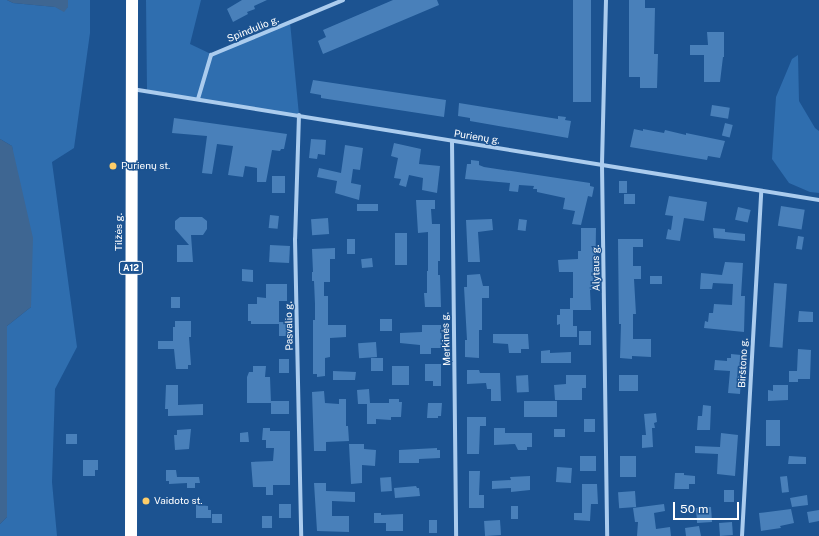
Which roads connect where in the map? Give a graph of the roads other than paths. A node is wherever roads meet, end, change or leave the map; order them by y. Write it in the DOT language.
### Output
graph roads {
  1 [pos="132,0"];
  2 [pos="343,0"];
  3 [pos="606,0"];
  4 [pos="132,89"];
  5 [pos="198,99"];
  6 [pos="299,115"];
  7 [pos="452,141"];
  8 [pos="602,166"];
  9 [pos="760,192"];
  10 [pos="819,200"];
  11 [pos="131,536"];
  12 [pos="302,536"];
  13 [pos="456,536"];
  14 [pos="607,536"];
  15 [pos="742,536"];
  1 -- 4 [label="highway, Tilžės g. / A12"];
  2 -- 5 [label="street, Spindulio g."];
  3 -- 8 [label="street, Alytaus g."];
  4 -- 5 [label="street, Purienų g."];
  4 -- 11 [label="highway, Tilžės g. / A12"];
  5 -- 6 [label="street, Purienų g."];
  6 -- 7 [label="street, Purienų g."];
  6 -- 12 [label="street, Pasvalio g."];
  7 -- 8 [label="street, Purienų g."];
  7 -- 13 [label="street, Merkinės g."];
  8 -- 9 [label="street, Purienų g."];
  8 -- 14 [label="street, Alytaus g."];
  9 -- 10 [label="street, Purienų g."];
  9 -- 15 [label="street, Birštono g."];
}
